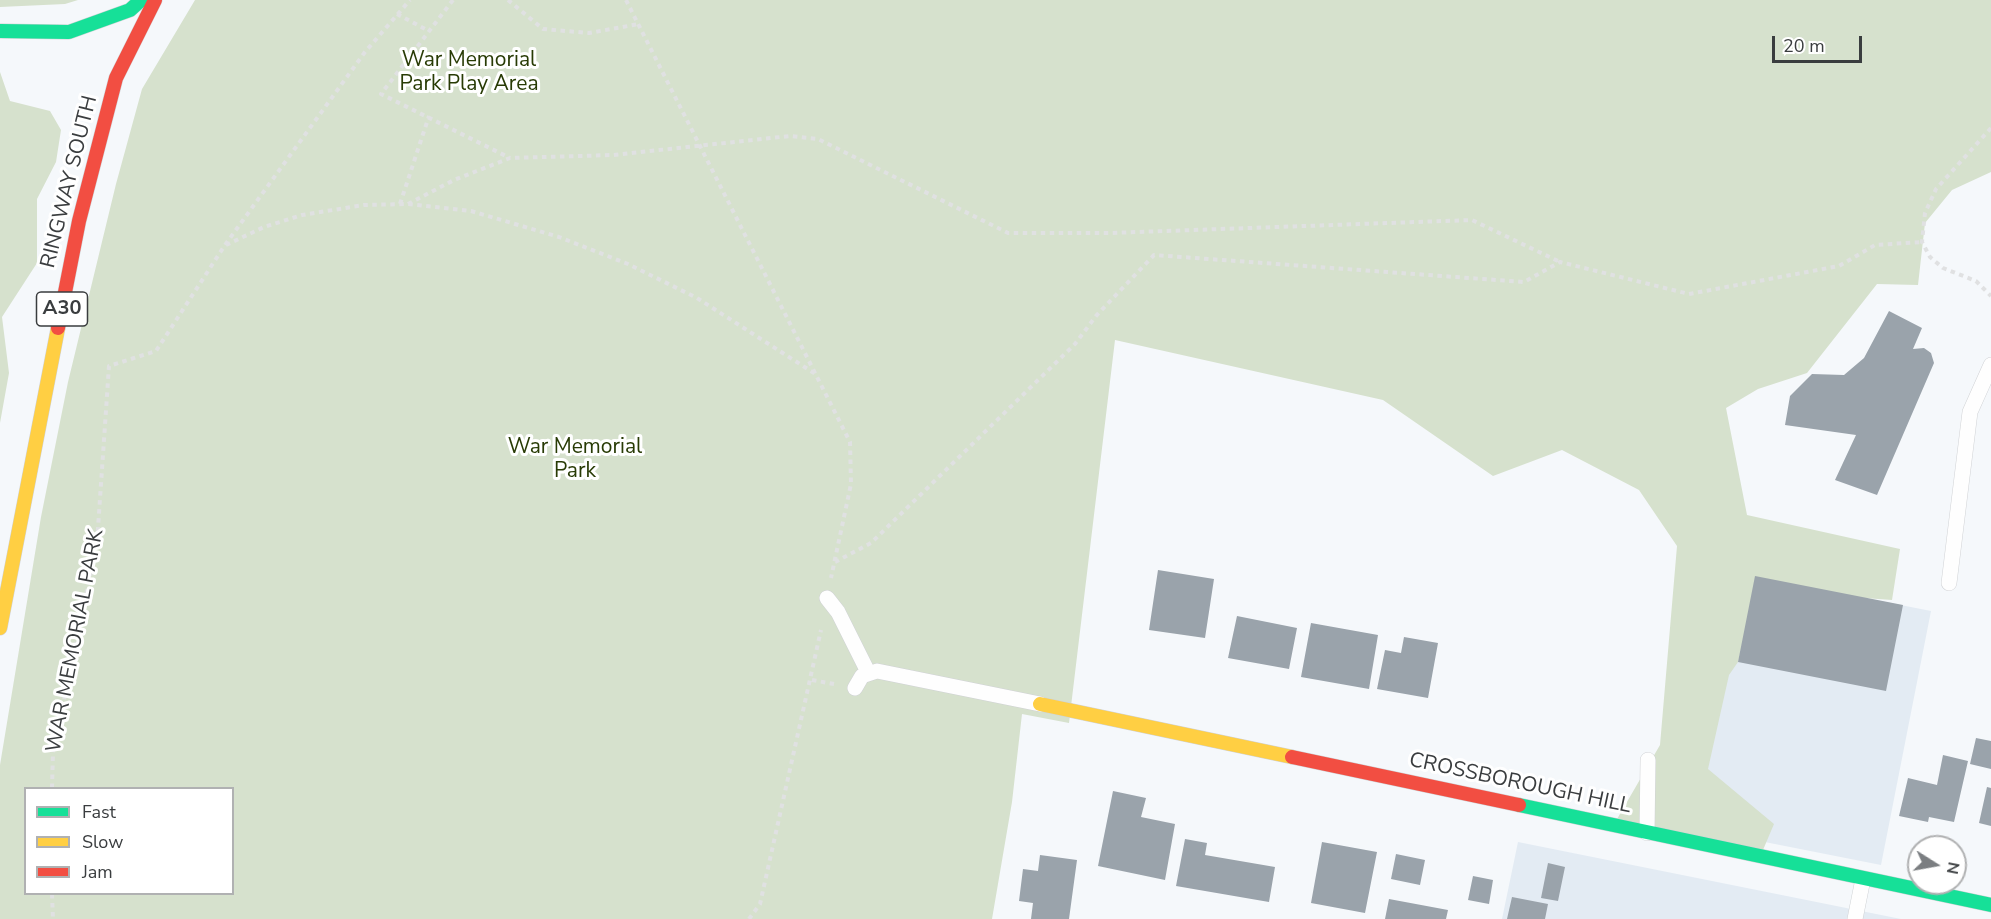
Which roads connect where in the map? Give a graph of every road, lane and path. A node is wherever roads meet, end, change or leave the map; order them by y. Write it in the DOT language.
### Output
graph roads {
  1 [pos="141,0"];
  2 [pos="155,0"];
  3 [pos="411,0"];
  4 [pos="453,0"];
  5 [pos="508,0"];
  6 [pos="626,0"];
  7 [pos="397,14"];
  8 [pos="639,24"];
  9 [pos="428,30"];
  10 [pos="0,31"];
  11 [pos="429,116"];
  12 [pos="1990,132"];
  13 [pos="700,143"];
  14 [pos="510,158"];
  15 [pos="400,204"];
  16 [pos="408,204"];
  17 [pos="1922,242"];
  18 [pos="225,245"];
  19 [pos="1560,262"];
  20 [pos="1991,296"];
  21 [pos="1991,365"];
  22 [pos="818,375"];
  23 [pos="835,562"];
  24 [pos="1949,583"];
  25 [pos="827,598"];
  26 [pos="0,628"];
  27 [pos="868,672"];
  28 [pos="855,688"];
  29 [pos="1040,704"];
  30 [pos="1648,760"];
  31 [pos="52,787"];
  32 [pos="1647,833"];
  33 [pos="1863,879"];
  34 [pos="52,895"];
  35 [pos="1991,905"];
  36 [pos="53,919"];
  37 [pos="749,919"];
  38 [pos="1855,919"];
  1 -- 10 [label="street"];
  2 -- 26 [label="street, RINGWAY SOUTH / A30"];
  3 -- 7 [label="path, WAR MEMORIAL PARK"];
  4 -- 9 [label="path"];
  5 -- 8 [label="path"];
  6 -- 8 [label="path"];
  7 -- 9 [label="path"];
  7 -- 18 [label="path, WAR MEMORIAL PARK"];
  8 -- 13 [label="path"];
  9 -- 11 [label="path"];
  11 -- 14 [label="path"];
  11 -- 15 [label="path"];
  12 -- 17 [label="path"];
  13 -- 14 [label="path"];
  13 -- 19 [label="path"];
  13 -- 22 [label="path"];
  14 -- 16 [label="path"];
  15 -- 16 [label="path"];
  15 -- 18 [label="path"];
  16 -- 22 [label="path"];
  17 -- 19 [label="path"];
  17 -- 20 [label="path"];
  18 -- 31 [label="path, WAR MEMORIAL PARK"];
  19 -- 23 [label="path"];
  21 -- 24 [label="lane"];
  22 -- 23 [label="path"];
  23 -- 25 [label="path"];
  25 -- 27 [label="lane"];
  25 -- 37 [label="path"];
  27 -- 28 [label="lane"];
  27 -- 29 [label="lane"];
  29 -- 32 [label="street, CROSSBOROUGH HILL"];
  30 -- 32 [label="lane"];
  32 -- 33 [label="street, CROSSBOROUGH HILL"];
  33 -- 35 [label="street, CROSSBOROUGH HILL"];
  33 -- 38 [label="lane"];
  34 -- 36 [label="path"];
}
